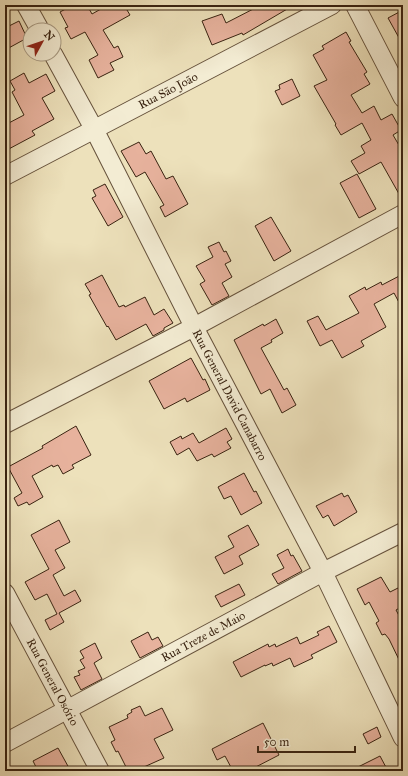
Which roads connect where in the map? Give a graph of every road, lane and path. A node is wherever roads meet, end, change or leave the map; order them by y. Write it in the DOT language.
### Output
graph roads {
  1 [pos="26,5"];
  2 [pos="332,5"];
  3 [pos="355,5"];
  4 [pos="36,22"];
  5 [pos="57,62"];
  6 [pos="403,98"];
  7 [pos="94,129"];
  8 [pos="5,176"];
  9 [pos="403,214"];
  10 [pos="194,326"];
  11 [pos="5,424"];
  12 [pos="403,532"];
  13 [pos="323,572"];
  14 [pos="5,593"];
  15 [pos="67,709"];
  16 [pos="403,738"];
  17 [pos="5,743"];
  18 [pos="100,771"];
  1 -- 4 [label="street"];
  2 -- 7 [label="street, Rua São João"];
  3 -- 6 [label="street"];
  5 -- 7 [label="street, Rua General David Canabarro"];
  7 -- 8 [label="street, Rua São João"];
  7 -- 10 [label="street, Rua General David Canabarro"];
  9 -- 10 [label="street"];
  10 -- 11 [label="street"];
  10 -- 13 [label="street, Rua General David Canabarro"];
  12 -- 13 [label="street, Rua Treze de Maio"];
  13 -- 15 [label="street, Rua Treze de Maio"];
  13 -- 16 [label="street, Rua General David Canabarro"];
  14 -- 15 [label="street, Rua General Osório"];
  15 -- 17 [label="street, Rua Treze de Maio"];
  15 -- 18 [label="street, Rua General Osório"];
}
